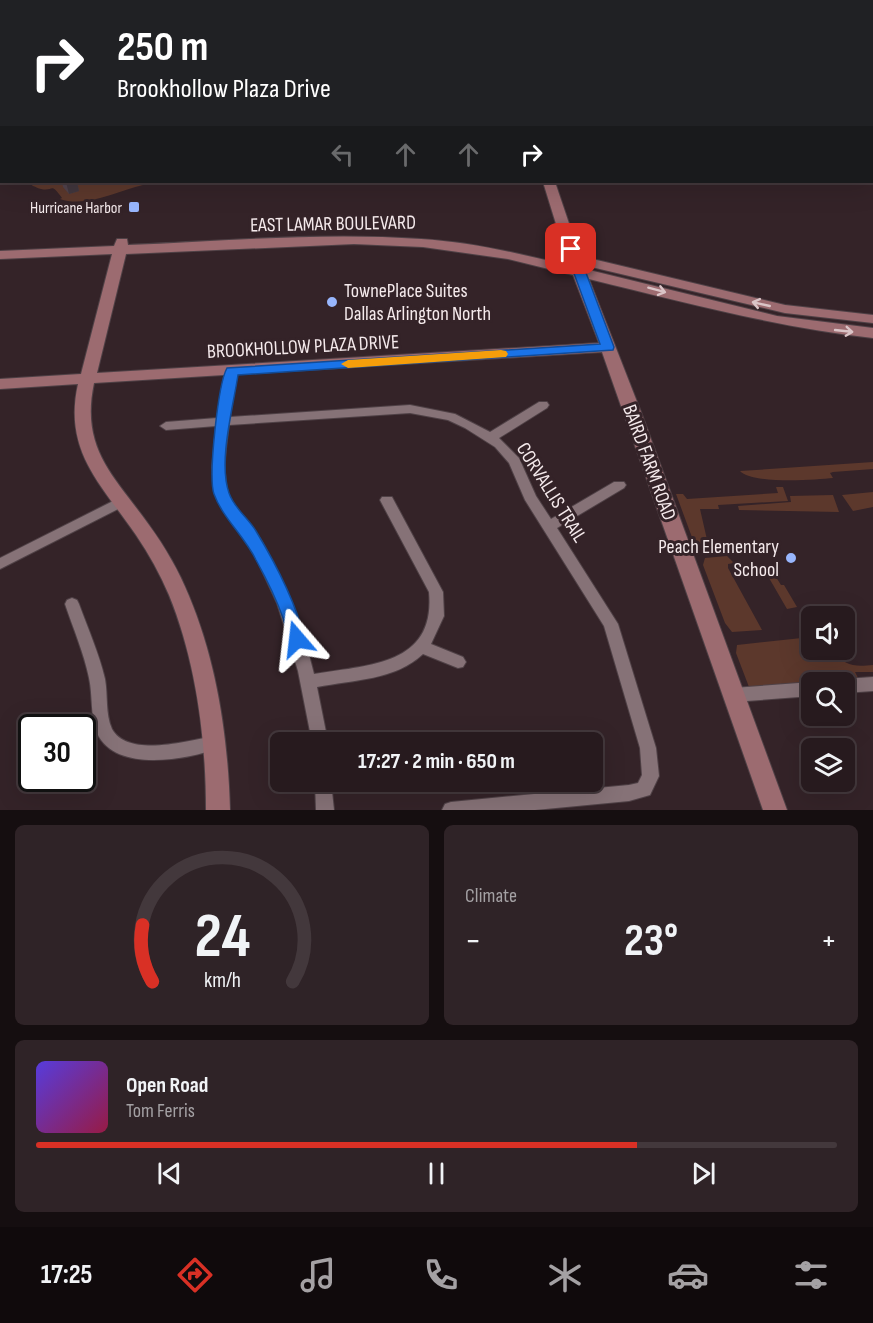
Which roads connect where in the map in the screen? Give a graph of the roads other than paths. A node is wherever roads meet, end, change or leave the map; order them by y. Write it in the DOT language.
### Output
graph roads {
  1 [pos="549,183"];
  2 [pos="565,232"];
  3 [pos="355,235"];
  4 [pos="0,244"];
  5 [pos="121,246"];
  6 [pos="540,251"];
  7 [pos="60,254"];
  8 [pos="0,255"];
  9 [pos="577,266"];
  10 [pos="114,272"];
  11 [pos="625,282"];
  12 [pos="591,304"];
  13 [pos="873,319"];
  14 [pos="817,321"];
  15 [pos="873,333"];
  16 [pos="608,347"];
  17 [pos="231,371"];
  18 [pos="87,379"];
  19 [pos="0,384"];
  20 [pos="543,405"];
  21 [pos="224,421"];
  22 [pos="166,426"];
  23 [pos="490,438"];
  24 [pos="619,485"];
  25 [pos="387,500"];
  26 [pos="121,502"];
  27 [pos="549,526"];
  28 [pos="0,564"];
  29 [pos="72,604"];
  30 [pos="421,646"];
  31 [pos="458,662"];
  32 [pos="308,682"];
  33 [pos="873,684"];
  34 [pos="855,685"];
  35 [pos="801,690"];
  36 [pos="734,695"];
  37 [pos="318,732"];
  38 [pos="213,743"];
  39 [pos="324,792"];
  40 [pos="218,810"];
  41 [pos="325,810"];
  42 [pos="451,810"];
  43 [pos="776,810"];
  1 -- 2 [label="street, BAIRD FARM ROAD"];
  2 -- 6 [label="street"];
  2 -- 9 [label="street, BAIRD FARM ROAD"];
  3 -- 5 [label="street, EAST LAMAR BOULEVARD"];
  3 -- 6 [label="street, EAST LAMAR BOULEVARD"];
  3 -- 9 [label="street, EAST LAMAR BOULEVARD"];
  4 -- 5 [label="street, EAST LAMAR BOULEVARD"];
  5 -- 7 [label="street, EAST LAMAR BOULEVARD"];
  5 -- 10 [label="street"];
  6 -- 9 [label="street, EAST LAMAR BOULEVARD"];
  7 -- 8 [label="street, EAST LAMAR BOULEVARD"];
  7 -- 10 [label="street"];
  9 -- 11 [label="street, EAST LAMAR BOULEVARD"];
  9 -- 12 [label="street, BAIRD FARM ROAD"];
  14 -- 9 [label="street, EAST LAMAR BOULEVARD, one-way"];
  10 -- 18 [label="street"];
  11 -- 12 [label="street"];
  11 -- 14 [label="street, EAST LAMAR BOULEVARD, one-way"];
  12 -- 16 [label="street, BAIRD FARM ROAD"];
  13 -- 14 [label="street, EAST LAMAR BOULEVARD"];
  14 -- 15 [label="street, EAST LAMAR BOULEVARD, one-way"];
  16 -- 17 [label="street, BROOKHOLLOW PLAZA DRIVE"];
  16 -- 36 [label="street, BAIRD FARM ROAD"];
  17 -- 18 [label="street, BROOKHOLLOW PLAZA DRIVE"];
  17 -- 21 [label="street"];
  18 -- 19 [label="street, BROOKHOLLOW PLAZA DRIVE"];
  18 -- 26 [label="street"];
  20 -- 23 [label="street"];
  21 -- 22 [label="street, CORVALLIS TRAIL"];
  21 -- 23 [label="street, CORVALLIS TRAIL"];
  21 -- 32 [label="street"];
  23 -- 27 [label="street, CORVALLIS TRAIL"];
  24 -- 27 [label="street"];
  25 -- 30 [label="street"];
  26 -- 28 [label="street"];
  26 -- 38 [label="street"];
  27 -- 42 [label="street, CORVALLIS TRAIL"];
  29 -- 38 [label="street"];
  30 -- 31 [label="street"];
  30 -- 32 [label="street"];
  32 -- 37 [label="street"];
  33 -- 34 [label="street"];
  35 -- 36 [label="street"];
  36 -- 43 [label="street, BAIRD FARM ROAD"];
  38 -- 40 [label="street"];
  39 -- 41 [label="street"];
}
